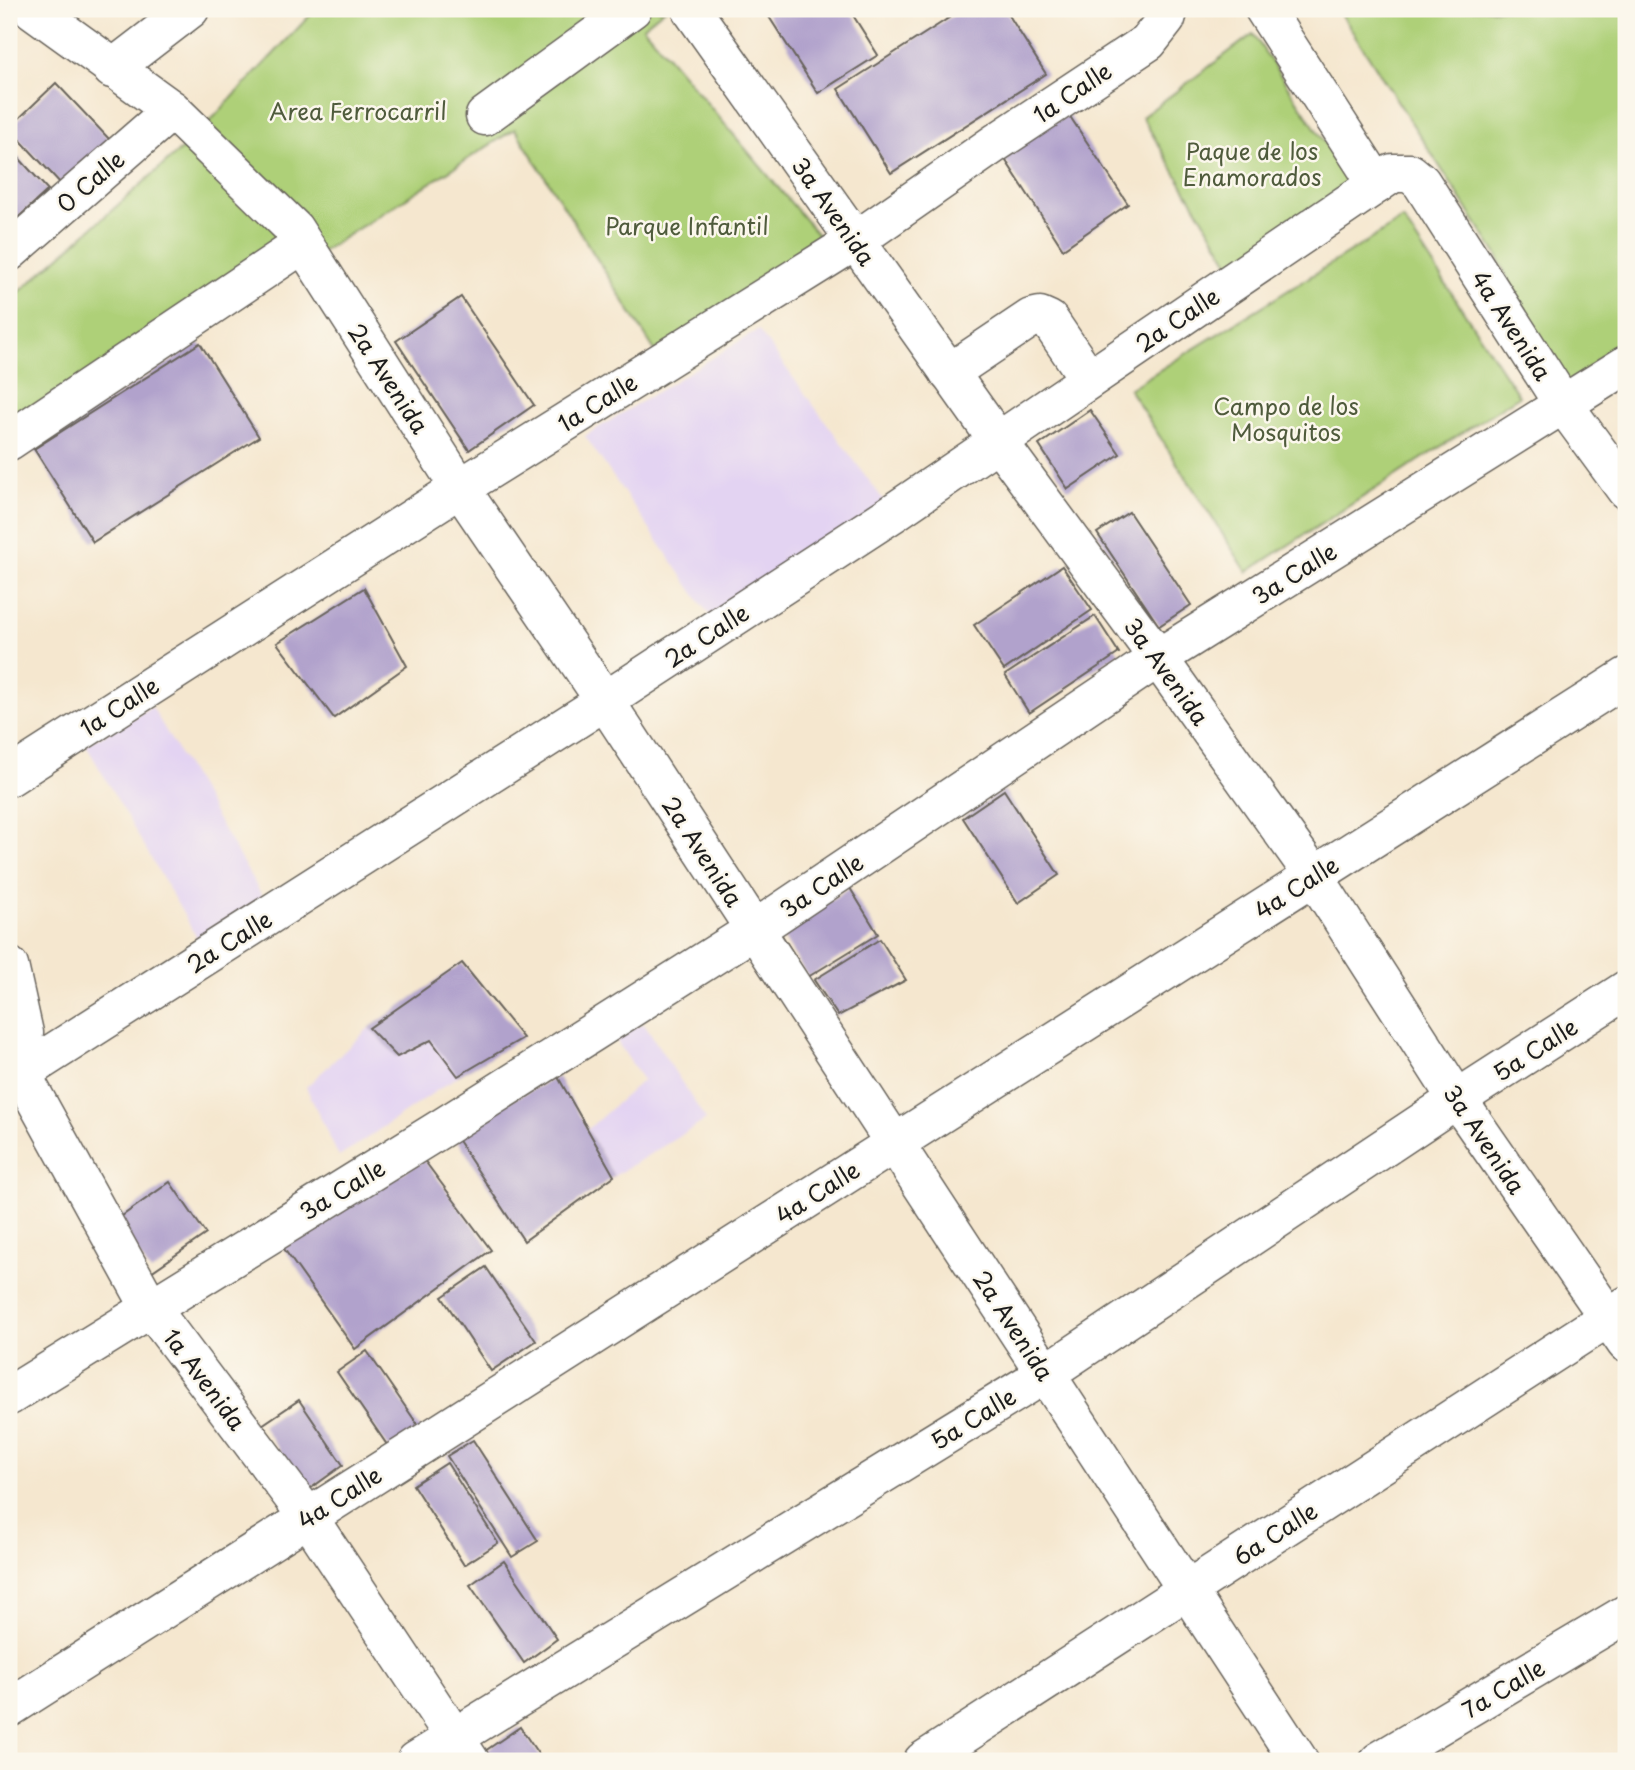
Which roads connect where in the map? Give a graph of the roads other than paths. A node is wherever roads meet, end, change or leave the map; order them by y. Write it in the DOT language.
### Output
graph roads {
  1 [pos="32,9"];
  2 [pos="190,9"];
  3 [pos="632,9"];
  4 [pos="691,9"];
  5 [pos="1169,9"];
  6 [pos="1264,9"];
  7 [pos="112,68"];
  8 [pos="172,110"];
  9 [pos="485,116"];
  10 [pos="1385,179"];
  11 [pos="855,242"];
  12 [pos="303,244"];
  13 [pos="9,252"];
  14 [pos="1626,365"];
  15 [pos="949,373"];
  16 [pos="1089,379"];
  17 [pos="1563,404"];
  18 [pos="9,441"];
  19 [pos="998,441"];
  20 [pos="460,488"];
  21 [pos="1626,490"];
  22 [pos="1158,658"];
  23 [pos="1626,677"];
  24 [pos="605,701"];
  25 [pos="9,777"];
  26 [pos="1314,876"];
  27 [pos="754,930"];
  28 [pos="9,966"];
  29 [pos="1626,990"];
  30 [pos="13,1073"];
  31 [pos="1457,1099"];
  32 [pos="895,1143"];
  33 [pos="150,1307"];
  34 [pos="1620,1322"];
  35 [pos="1045,1374"];
  36 [pos="9,1396"];
  37 [pos="308,1517"];
  38 [pos="1188,1590"];
  39 [pos="1626,1615"];
  40 [pos="9,1708"];
  41 [pos="462,1749"];
  42 [pos="416,1761"];
  43 [pos="923,1761"];
  44 [pos="1299,1761"];
  45 [pos="1379,1761"];
  1 -- 7 [label="street, 2a Avenida"];
  2 -- 7 [label="street"];
  3 -- 9 [label="street"];
  4 -- 11 [label="street, 3a Avenida"];
  5 -- 11 [label="street, 1a Calle"];
  6 -- 10 [label="street"];
  7 -- 8 [label="street, 2a Avenida"];
  8 -- 12 [label="street, 2a Avenida"];
  8 -- 13 [label="street, 0 Calle"];
  10 -- 16 [label="street, 2a Calle"];
  10 -- 17 [label="street, 4a Avenida"];
  11 -- 15 [label="street, 3a Avenida"];
  11 -- 20 [label="street, 1a Calle"];
  12 -- 18 [label="street"];
  12 -- 20 [label="street, 2a Avenida"];
  14 -- 17 [label="street, 3a Calle"];
  15 -- 16 [label="street"];
  15 -- 19 [label="street, 3a Avenida"];
  16 -- 19 [label="street, 2a Calle"];
  17 -- 21 [label="street, 4a Avenida"];
  17 -- 22 [label="street, 3a Calle"];
  19 -- 22 [label="street, 3a Avenida"];
  19 -- 24 [label="street, 2a Calle"];
  20 -- 24 [label="street, 2a Avenida"];
  20 -- 25 [label="street, 1a Calle"];
  22 -- 26 [label="street, 3a Avenida"];
  22 -- 27 [label="street, 3a Calle"];
  23 -- 26 [label="street, 4a Calle"];
  24 -- 27 [label="street, 2a Avenida"];
  24 -- 30 [label="street, 2a Calle"];
  26 -- 31 [label="street, 3a Avenida"];
  26 -- 32 [label="street, 4a Calle"];
  27 -- 32 [label="street, 2a Avenida"];
  27 -- 33 [label="street, 3a Calle"];
  28 -- 30 [label="street"];
  29 -- 31 [label="street, 5a Calle"];
  30 -- 33 [label="street, 1a Avenida"];
  31 -- 34 [label="street, 3a Avenida"];
  31 -- 35 [label="street, 5a Calle"];
  32 -- 35 [label="street, 2a Avenida"];
  32 -- 37 [label="street, 4a Calle"];
  33 -- 36 [label="street, 3a Calle"];
  33 -- 37 [label="street, 1a Avenida"];
  34 -- 38 [label="street, 6a Calle"];
  35 -- 38 [label="street, 2a Avenida"];
  35 -- 41 [label="street, 5a Calle"];
  37 -- 40 [label="street, 4a Calle"];
  37 -- 41 [label="street, 1a Avenida"];
  38 -- 43 [label="street, 6a Calle"];
  38 -- 44 [label="street, 2a Avenida"];
  39 -- 45 [label="street, 7a Calle"];
  41 -- 42 [label="street, 5a Calle"];
}
